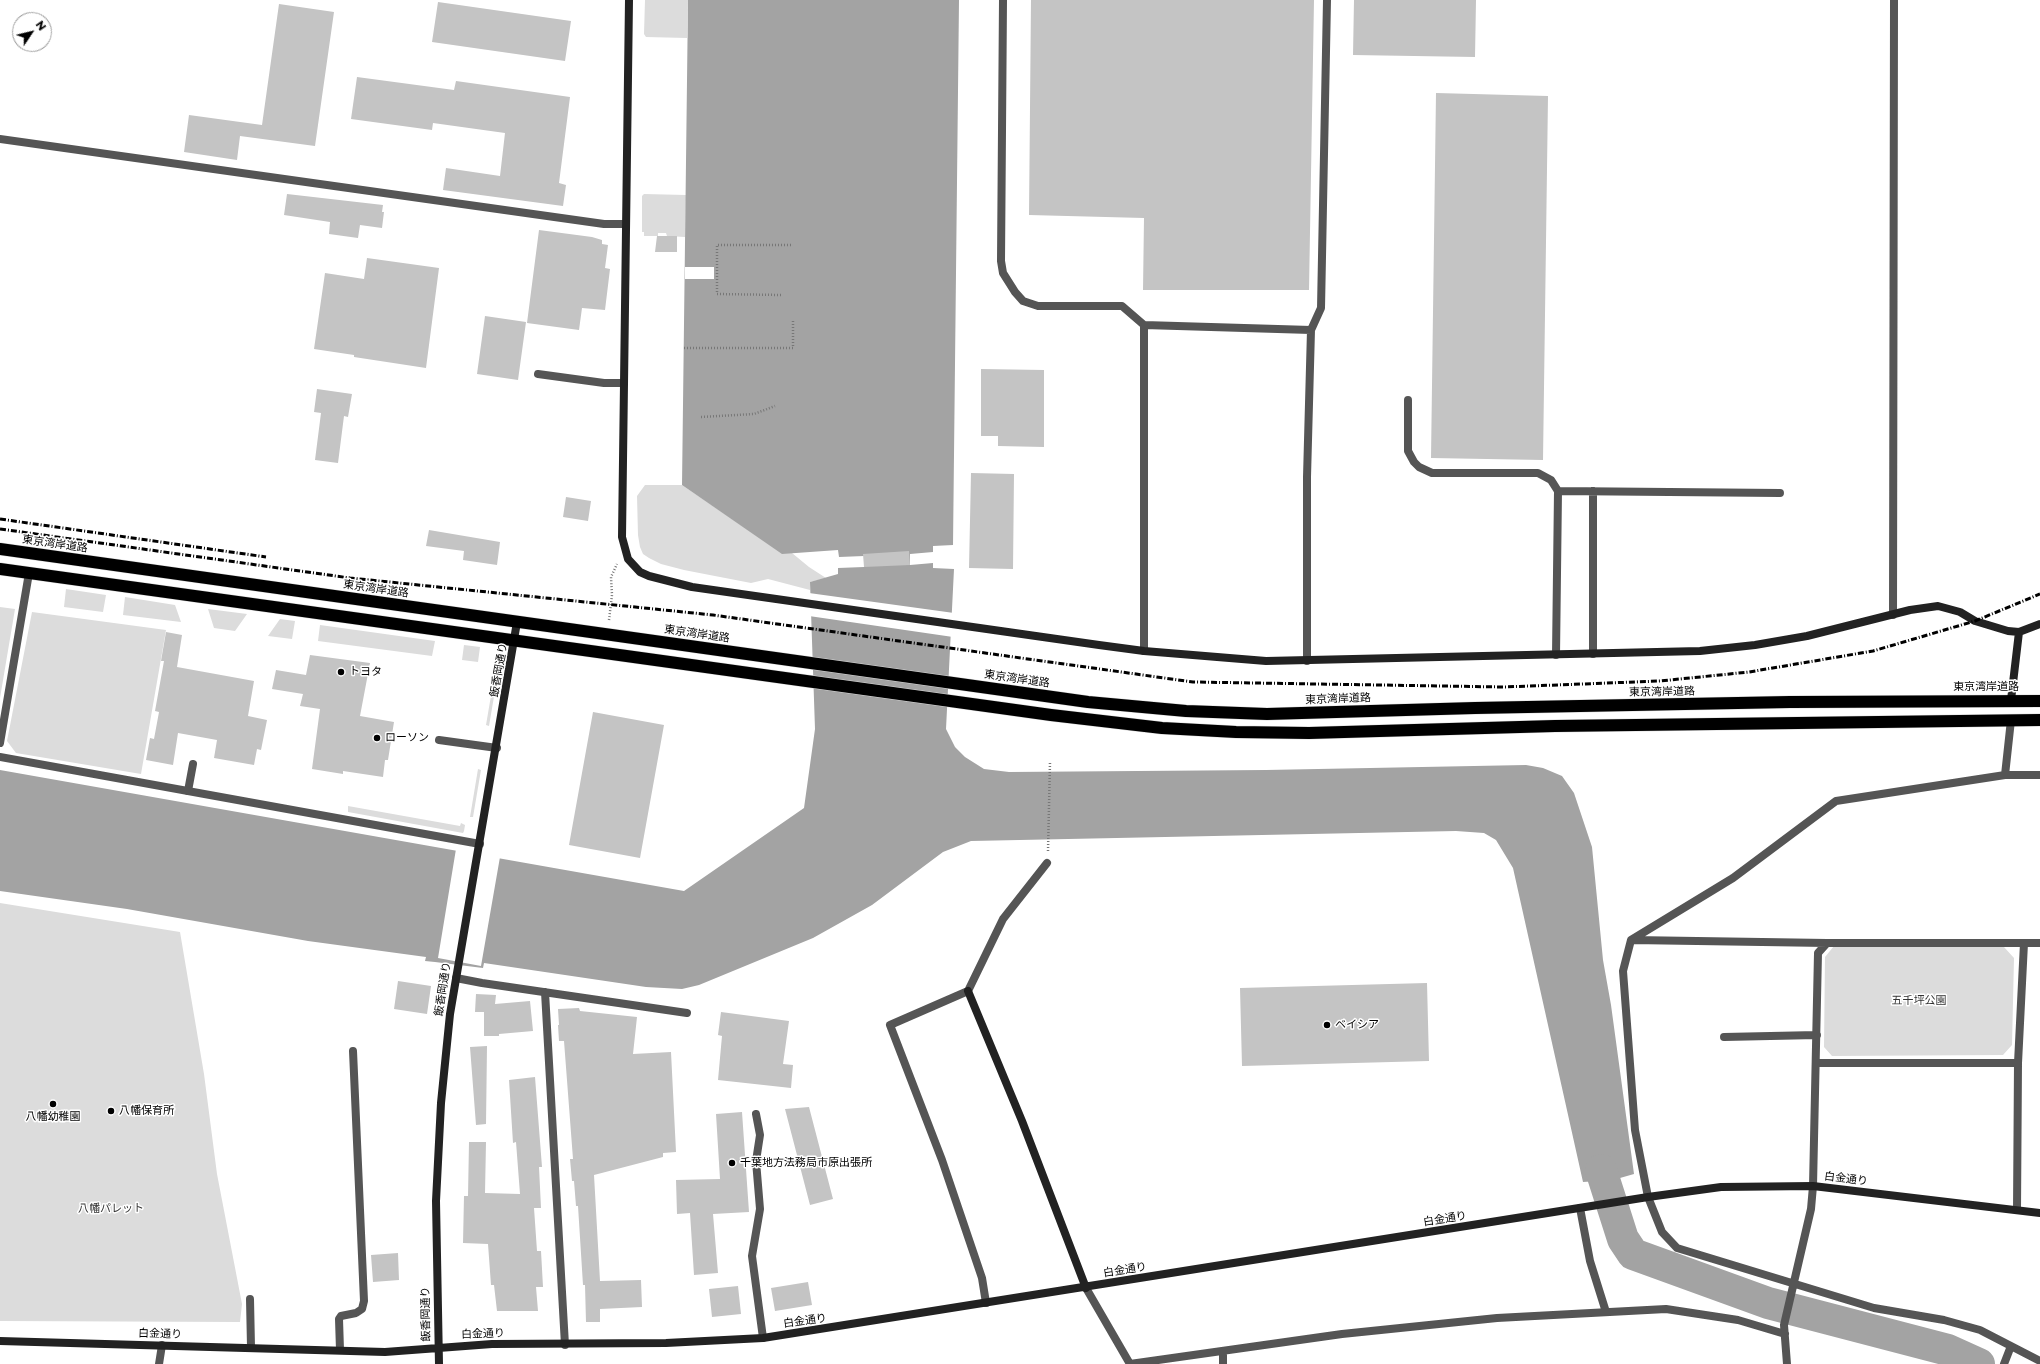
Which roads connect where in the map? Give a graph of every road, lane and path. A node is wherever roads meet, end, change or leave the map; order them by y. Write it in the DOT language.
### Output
graph roads {
  1 [pos="629,0"];
  2 [pos="1003,0"];
  3 [pos="1327,0"];
  4 [pos="1894,0"];
  5 [pos="0,139"];
  6 [pos="626,224"];
  7 [pos="793,245"];
  8 [pos="780,295"];
  9 [pos="793,319"];
  10 [pos="1144,325"];
  11 [pos="1311,330"];
  12 [pos="684,348"];
  13 [pos="538,374"];
  14 [pos="624,383"];
  15 [pos="1408,400"];
  16 [pos="775,406"];
  17 [pos="701,417"];
  18 [pos="1558,491"];
  19 [pos="1593,491"];
  20 [pos="1780,493"];
  21 [pos="0,549"];
  22 [pos="624,550"];
  23 [pos="0,569"];
  24 [pos="29,573"];
  25 [pos="1893,614"];
  26 [pos="608,620"];
  27 [pos="517,622"];
  28 [pos="2040,624"];
  29 [pos="2019,632"];
  30 [pos="515,642"];
  31 [pos="1144,651"];
  32 [pos="1593,654"];
  33 [pos="1556,655"];
  34 [pos="1307,661"];
  35 [pos="2011,700"];
  36 [pos="2040,701"];
  37 [pos="2011,720"];
  38 [pos="2040,720"];
  39 [pos="439,740"];
  40 [pos="0,743"];
  41 [pos="496,748"];
  42 [pos="0,757"];
  43 [pos="1050,762"];
  44 [pos="193,764"];
  45 [pos="2005,775"];
  46 [pos="2040,775"];
  47 [pos="188,791"];
  48 [pos="480,844"];
  49 [pos="1047,863"];
  50 [pos="1631,940"];
  51 [pos="1827,943"];
  52 [pos="2024,943"];
  53 [pos="2040,943"];
  54 [pos="456,978"];
  55 [pos="968,991"];
  56 [pos="545,992"];
  57 [pos="687,1013"];
  58 [pos="1817,1035"];
  59 [pos="1724,1037"];
  60 [pos="353,1051"];
  61 [pos="1816,1063"];
  62 [pos="2018,1063"];
  63 [pos="756,1114"];
  64 [pos="1813,1186"];
  65 [pos="1648,1198"];
  66 [pos="1580,1208"];
  67 [pos="2017,1210"];
  68 [pos="2040,1213"];
  69 [pos="1794,1285"];
  70 [pos="1086,1288"];
  71 [pos="250,1299"];
  72 [pos="986,1303"];
  73 [pos="1606,1312"];
  74 [pos="1785,1334"];
  75 [pos="763,1338"];
  76 [pos="0,1341"];
  77 [pos="162,1345"];
  78 [pos="565,1345"];
  79 [pos="2010,1346"];
  80 [pos="251,1348"];
  81 [pos="438,1348"];
  82 [pos="340,1350"];
  83 [pos="1223,1351"];
  84 [pos="2040,1362"];
  85 [pos="159,1364"];
  86 [pos="439,1364"];
  87 [pos="1130,1364"];
  88 [pos="1223,1364"];
  89 [pos="1787,1364"];
  90 [pos="2004,1364"];
  1 -- 6 [label="street"];
  2 -- 10 [label="street"];
  3 -- 11 [label="street"];
  4 -- 25 [label="street"];
  5 -- 6 [label="street"];
  6 -- 14 [label="street"];
  7 -- 8 [label="path"];
  9 -- 12 [label="path"];
  10 -- 11 [label="street"];
  10 -- 31 [label="street"];
  11 -- 34 [label="street"];
  13 -- 14 [label="street"];
  14 -- 22 [label="street"];
  15 -- 18 [label="street"];
  16 -- 17 [label="path"];
  18 -- 19 [label="street"];
  18 -- 33 [label="street"];
  19 -- 20 [label="street"];
  19 -- 32 [label="street"];
  21 -- 27 [label="highway, 東京湾岸道路"];
  22 -- 26 [label="path"];
  22 -- 31 [label="street"];
  23 -- 24 [label="highway"];
  24 -- 30 [label="highway"];
  24 -- 40 [label="street"];
  25 -- 29 [label="street"];
  25 -- 32 [label="street"];
  27 -- 30 [label="street, 飯香岡通り"];
  27 -- 35 [label="highway, 東京湾岸道路"];
  28 -- 29 [label="street"];
  29 -- 35 [label="street"];
  30 -- 37 [label="highway"];
  30 -- 41 [label="street, 飯香岡通り"];
  31 -- 34 [label="street"];
  32 -- 33 [label="street"];
  33 -- 34 [label="street"];
  35 -- 36 [label="highway, 東京湾岸道路"];
  37 -- 38 [label="highway"];
  37 -- 45 [label="street"];
  39 -- 41 [label="street"];
  41 -- 48 [label="street, 飯香岡通り"];
  42 -- 47 [label="street"];
  43 -- 49 [label="path"];
  44 -- 47 [label="street"];
  45 -- 46 [label="street"];
  45 -- 50 [label="street"];
  47 -- 48 [label="street"];
  48 -- 54 [label="street, 飯香岡通り"];
  49 -- 55 [label="street"];
  50 -- 51 [label="street"];
  50 -- 65 [label="street"];
  51 -- 52 [label="street"];
  51 -- 58 [label="street"];
  52 -- 53 [label="street"];
  52 -- 62 [label="street"];
  54 -- 56 [label="street"];
  54 -- 81 [label="street, 飯香岡通り"];
  55 -- 70 [label="street"];
  55 -- 72 [label="street"];
  56 -- 57 [label="street"];
  56 -- 78 [label="street"];
  58 -- 59 [label="street"];
  58 -- 61 [label="street"];
  60 -- 82 [label="street"];
  61 -- 62 [label="street"];
  61 -- 64 [label="street"];
  62 -- 67 [label="street"];
  63 -- 75 [label="street"];
  64 -- 65 [label="street, 白金通り"];
  64 -- 67 [label="street, 白金通り"];
  64 -- 69 [label="street"];
  65 -- 66 [label="street, 白金通り"];
  65 -- 69 [label="street"];
  66 -- 70 [label="street, 白金通り"];
  66 -- 73 [label="street"];
  67 -- 68 [label="street, 白金通り"];
  69 -- 74 [label="street"];
  69 -- 79 [label="street"];
  70 -- 72 [label="street, 白金通り"];
  70 -- 87 [label="street"];
  71 -- 80 [label="street"];
  72 -- 75 [label="street, 白金通り"];
  73 -- 74 [label="street"];
  73 -- 83 [label="street"];
  74 -- 89 [label="street"];
  75 -- 78 [label="street, 白金通り"];
  76 -- 77 [label="street, 白金通り"];
  77 -- 80 [label="street, 白金通り"];
  77 -- 85 [label="street"];
  78 -- 81 [label="street, 白金通り"];
  79 -- 84 [label="street"];
  79 -- 90 [label="street"];
  80 -- 82 [label="street, 白金通り"];
  81 -- 82 [label="street, 白金通り"];
  81 -- 86 [label="street, 飯香岡通り"];
  83 -- 87 [label="street"];
  83 -- 88 [label="street"];
}
